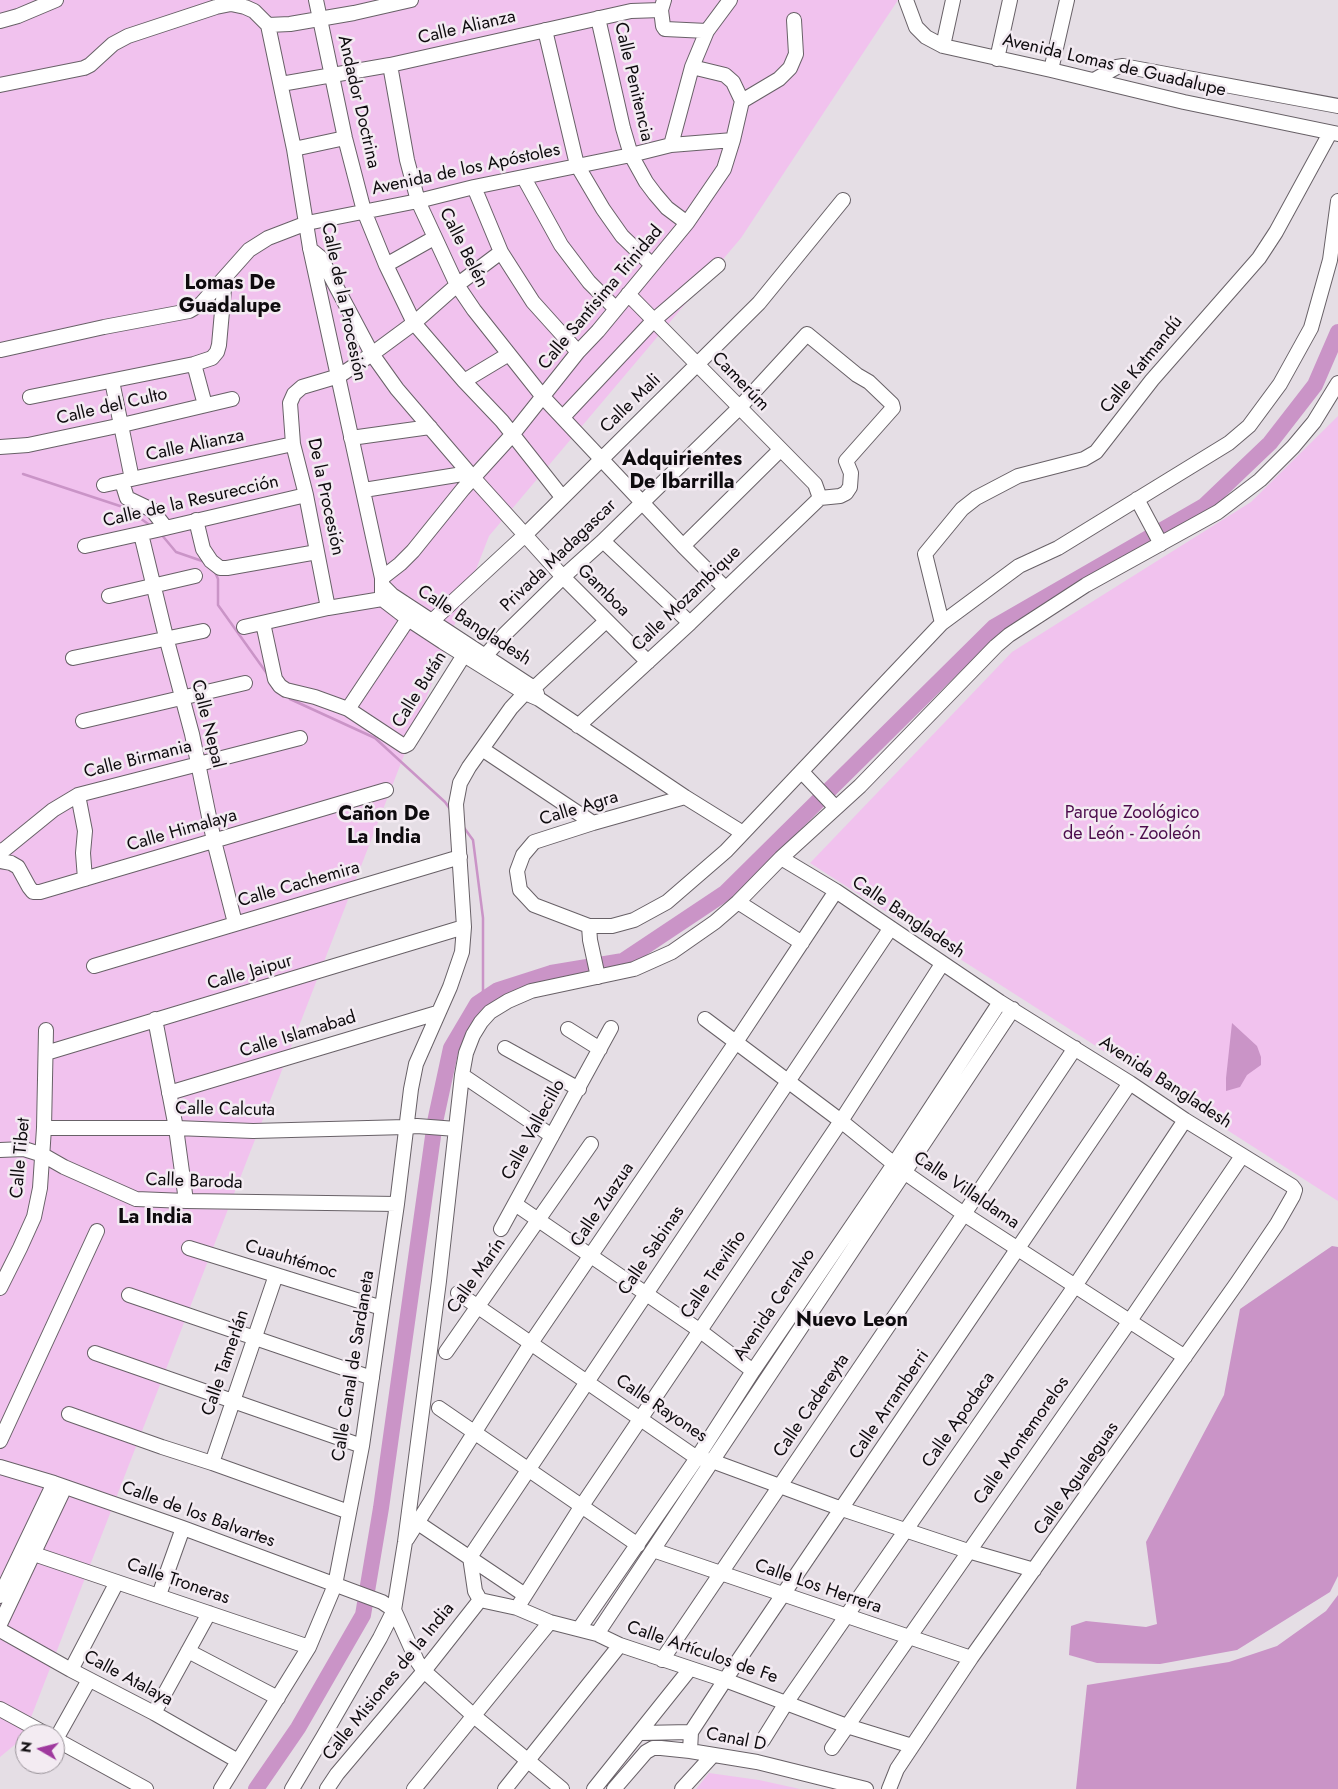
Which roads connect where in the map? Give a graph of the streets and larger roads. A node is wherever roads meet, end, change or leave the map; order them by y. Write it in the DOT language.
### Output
graph roads {
  1 [pos="56,0"];
  2 [pos="316,0"];
  3 [pos="411,0"];
  4 [pos="730,0"];
  5 [pos="906,0"];
  6 [pos="953,0"];
  7 [pos="1010,0"];
  8 [pos="1067,0"];
  9 [pos="662,5"];
  10 [pos="598,18"];
  11 [pos="320,19"];
  12 [pos="794,20"];
  13 [pos="0,21"];
  14 [pos="268,25"];
  15 [pos="545,30"];
  16 [pos="707,31"];
  17 [pos="943,46"];
  18 [pos="997,59"];
  19 [pos="390,65"];
  20 [pos="692,67"];
  21 [pos="1050,70"];
  22 [pos="332,75"];
  23 [pos="1094,80"];
  24 [pos="281,84"];
  25 [pos="0,85"];
  26 [pos="742,101"];
  27 [pos="1338,106"];
  28 [pos="1334,134"];
  29 [pos="345,138"];
  30 [pos="733,140"];
  31 [pos="671,144"];
  32 [pos="294,149"];
  33 [pos="631,155"];
  34 [pos="576,165"];
  35 [pos="524,178"];
  36 [pos="474,186"];
  37 [pos="843,200"];
  38 [pos="418,201"];
  39 [pos="1338,201"];
  40 [pos="364,211"];
  41 [pos="307,223"];
  42 [pos="687,223"];
  43 [pos="434,238"];
  44 [pos="310,248"];
  45 [pos="501,252"];
  46 [pos="718,264"];
  47 [pos="386,265"];
  48 [pos="652,265"];
  49 [pos="225,278"];
  50 [pos="458,285"];
  51 [pos="628,294"];
  52 [pos="342,298"];
  53 [pos="615,308"];
  54 [pos="324,309"];
  55 [pos="653,320"];
  56 [pos="414,323"];
  57 [pos="1,350"];
  58 [pos="578,352"];
  59 [pos="372,354"];
  60 [pos="509,354"];
  61 [pos="194,364"];
  62 [pos="698,366"];
  63 [pos="339,376"];
  64 [pos="112,381"];
  65 [pos="464,381"];
  66 [pos="1338,383"];
  67 [pos="30,397"];
  68 [pos="543,397"];
  69 [pos="232,399"];
  70 [pos="204,404"];
  71 [pos="739,408"];
  72 [pos="563,417"];
  73 [pos="122,426"];
  74 [pos="430,427"];
  75 [pos="512,435"];
  76 [pos="351,438"];
  77 [pos="293,444"];
  78 [pos="0,447"];
  79 [pos="780,450"];
  80 [pos="601,459"];
  81 [pos="472,476"];
  82 [pos="127,480"];
  83 [pos="104,485"];
  84 [pos="364,490"];
  85 [pos="306,495"];
  86 [pos="562,497"];
  87 [pos="820,498"];
  88 [pos="641,502"];
  89 [pos="1139,502"];
  90 [pos="196,520"];
  91 [pos="166,528"];
  92 [pos="141,534"];
  93 [pos="525,535"];
  94 [pos="1159,539"];
  95 [pos="603,541"];
  96 [pos="85,546"];
  97 [pos="683,546"];
  98 [pos="317,552"];
  99 [pos="196,576"];
  100 [pos="563,577"];
  101 [pos="153,585"];
  102 [pos="725,588"];
  103 [pos="385,589"];
  104 [pos="109,596"];
  105 [pos="328,608"];
  106 [pos="408,619"];
  107 [pos="432,621"];
  108 [pos="606,621"];
  109 [pos="263,623"];
  110 [pos="690,623"];
  111 [pos="942,623"];
  112 [pos="244,627"];
  113 [pos="203,630"];
  114 [pos="166,637"];
  115 [pos="464,656"];
  116 [pos="485,656"];
  117 [pos="73,658"];
  118 [pos="648,662"];
  119 [pos="244,684"];
  120 [pos="533,693"];
  121 [pos="182,698"];
  122 [pos="348,709"];
  123 [pos="83,721"];
  124 [pos="578,726"];
  125 [pos="300,738"];
  126 [pos="482,749"];
  127 [pos="199,765"];
  128 [pos="805,776"];
  129 [pos="386,790"];
  130 [pos="78,795"];
  131 [pos="685,797"];
  132 [pos="832,805"];
  133 [pos="593,823"];
  134 [pos="743,833"];
  135 [pos="214,841"];
  136 [pos="0,851"];
  137 [pos="460,856"];
  138 [pos="781,858"];
  139 [pos="0,861"];
  140 [pos="85,879"];
  141 [pos="836,891"];
  142 [pos="738,902"];
  143 [pos="235,923"];
  144 [pos="589,926"];
  145 [pos="464,927"];
  146 [pos="890,929"];
  147 [pos="802,943"];
  148 [pos="942,964"];
  149 [pos="94,966"];
  150 [pos="597,973"];
  151 [pos="1000,1002"];
  152 [pos="1013,1010"];
  153 [pos="438,1013"];
  154 [pos="155,1020"];
  155 [pos="705,1020"];
  156 [pos="611,1028"];
  157 [pos="568,1029"];
  158 [pos="46,1030"];
  159 [pos="736,1042"];
  160 [pos="505,1048"];
  161 [pos="1075,1048"];
  162 [pos="600,1049"];
  163 [pos="46,1053"];
  164 [pos="462,1075"];
  165 [pos="788,1082"];
  166 [pos="1130,1083"];
  167 [pos="579,1089"];
  168 [pos="169,1093"];
  169 [pos="1185,1120"];
  170 [pos="841,1121"];
  171 [pos="412,1126"];
  172 [pos="44,1128"];
  173 [pos="176,1128"];
  174 [pos="451,1128"];
  175 [pos="552,1136"];
  176 [pos="591,1144"];
  177 [pos="0,1150"];
  178 [pos="43,1155"];
  179 [pos="1242,1156"];
  180 [pos="899,1168"];
  181 [pos="1295,1190"];
  182 [pos="186,1201"];
  183 [pos="397,1204"];
  184 [pos="515,1204"];
  185 [pos="964,1214"];
  186 [pos="539,1221"];
  187 [pos="501,1229"];
  188 [pos="98,1231"];
  189 [pos="188,1248"];
  190 [pos="1018,1249"];
  191 [pos="592,1256"];
  192 [pos="276,1275"];
  193 [pos="1075,1286"];
  194 [pos="0,1288"];
  195 [pos="458,1293"];
  196 [pos="646,1294"];
  197 [pos="129,1295"];
  198 [pos="478,1307"];
  199 [pos="382,1308"];
  200 [pos="1129,1322"];
  201 [pos="699,1330"];
  202 [pos="254,1337"];
  203 [pos="531,1343"];
  204 [pos="446,1352"];
  205 [pos="95,1354"];
  206 [pos="1185,1357"];
  207 [pos="753,1371"];
  208 [pos="372,1378"];
  209 [pos="586,1382"];
  210 [pos="232,1402"];
  211 [pos="439,1408"];
  212 [pos="69,1414"];
  213 [pos="640,1418"];
  214 [pos="474,1432"];
  215 [pos="0,1441"];
  216 [pos="362,1446"];
  217 [pos="698,1458"];
  218 [pos="712,1461"];
  219 [pos="212,1463"];
  220 [pos="0,1467"];
  221 [pos="528,1469"];
  222 [pos="60,1485"];
  223 [pos="780,1486"];
  224 [pos="581,1507"];
  225 [pos="842,1509"];
  226 [pos="349,1512"];
  227 [pos="418,1523"];
  228 [pos="183,1528"];
  229 [pos="906,1529"];
  230 [pos="405,1542"];
  231 [pos="638,1545"];
  232 [pos="653,1550"];
  233 [pos="968,1551"];
  234 [pos="34,1554"];
  235 [pos="470,1557"];
  236 [pos="1034,1570"];
  237 [pos="722,1574"];
  238 [pos="117,1582"];
  239 [pos="335,1585"];
  240 [pos="159,1595"];
  241 [pos="525,1595"];
  242 [pos="783,1595"];
  243 [pos="0,1596"];
  244 [pos="480,1600"];
  245 [pos="518,1608"];
  246 [pos="394,1610"];
  247 [pos="209,1613"];
  248 [pos="847,1617"];
  249 [pos="550,1622"];
  250 [pos="0,1624"];
  251 [pos="579,1628"];
  252 [pos="0,1630"];
  253 [pos="597,1634"];
  254 [pos="909,1638"];
  255 [pos="620,1645"];
  256 [pos="309,1647"];
  257 [pos="188,1651"];
  258 [pos="971,1658"];
  259 [pos="662,1660"];
  260 [pos="690,1669"];
  261 [pos="71,1670"];
  262 [pos="424,1671"];
  263 [pos="89,1680"];
  264 [pos="725,1680"];
  265 [pos="278,1698"];
  266 [pos="786,1703"];
  267 [pos="0,1709"];
  268 [pos="154,1713"];
  269 [pos="474,1716"];
  270 [pos="28,1724"];
  271 [pos="60,1724"];
  272 [pos="847,1726"];
  273 [pos="691,1732"];
  274 [pos="640,1733"];
  275 [pos="762,1740"];
  276 [pos="65,1744"];
  277 [pos="912,1746"];
  278 [pos="832,1748"];
  279 [pos="690,1750"];
  280 [pos="713,1755"];
  281 [pos="528,1760"];
  282 [pos="238,1761"];
  283 [pos="146,1789"];
  284 [pos="221,1789"];
  285 [pos="292,1789"];
  286 [pos="327,1789"];
  287 [pos="414,1789"];
  288 [pos="505,1789"];
  289 [pos="562,1789"];
  290 [pos="594,1789"];
  291 [pos="614,1789"];
  292 [pos="682,1789"];
  293 [pos="866,1789"];
  294 [pos="889,1789"];
  1 -- 13 [label="street"];
  2 -- 11 [label="street, Andador Doctrina"];
  3 -- 11 [label="street"];
  4 -- 16 [label="street"];
  5 -- 17 [label="street, Avenida Lomas de Guadalupe"];
  6 -- 17 [label="street"];
  7 -- 18 [label="street"];
  8 -- 21 [label="street"];
  9 -- 10 [label="street, Calle Alianza"];
  9 -- 16 [label="street"];
  10 -- 15 [label="street, Calle Alianza"];
  10 -- 33 [label="street, Calle Penitencia"];
  11 -- 14 [label="street"];
  11 -- 22 [label="street, Andador Doctrina"];
  12 -- 26 [label="street"];
  14 -- 24 [label="street, Calle de la Procesión"];
  14 -- 25 [label="street"];
  15 -- 19 [label="street, Calle Alianza"];
  15 -- 34 [label="street"];
  16 -- 20 [label="street"];
  17 -- 18 [label="street, Avenida Lomas de Guadalupe"];
  18 -- 21 [label="street, Avenida Lomas de Guadalupe"];
  19 -- 22 [label="street, Calle Alianza"];
  19 -- 38 [label="street, Calle Belén"];
  20 -- 26 [label="street"];
  20 -- 31 [label="street"];
  21 -- 23 [label="street, Avenida Lomas de Guadalupe"];
  22 -- 24 [label="street, Calle Alianza"];
  22 -- 29 [label="street, Andador Doctrina"];
  23 -- 27 [label="street"];
  23 -- 28 [label="street, Avenida Lomas de Guadalupe"];
  24 -- 32 [label="street, Calle de la Procesión"];
  26 -- 30 [label="street, Calle Santisima Trinidad"];
  28 -- 111 [label="street, Calle Katmandú"];
  29 -- 32 [label="street"];
  29 -- 40 [label="street, Andador Doctrina"];
  30 -- 31 [label="street, Avenida de los Apóstoles"];
  30 -- 42 [label="street, Calle Santisima Trinidad"];
  31 -- 33 [label="street, Avenida de los Apóstoles"];
  32 -- 41 [label="street, Calle de la Procesión"];
  33 -- 34 [label="street, Avenida de los Apóstoles"];
  33 -- 42 [label="street, Calle Penitencia"];
  34 -- 35 [label="street, Avenida de los Apóstoles"];
  34 -- 48 [label="street"];
  35 -- 36 [label="street, Avenida de los Apóstoles"];
  35 -- 53 [label="street"];
  36 -- 38 [label="street, Avenida de los Apóstoles"];
  36 -- 45 [label="street"];
  37 -- 62 [label="street, Calle Mali"];
  38 -- 40 [label="street, Avenida de los Apóstoles"];
  38 -- 43 [label="street, Calle Belén"];
  39 -- 89 [label="street"];
  40 -- 41 [label="street, Avenida de los Apóstoles"];
  40 -- 47 [label="street, Andador Doctrina"];
  41 -- 44 [label="street, Calle de la Procesión"];
  41 -- 49 [label="street, Avenida de los Apóstoles"];
  42 -- 48 [label="street, Calle Santisima Trinidad"];
  43 -- 47 [label="street"];
  43 -- 50 [label="street, Calle Belén"];
  44 -- 52 [label="street, Gamboa"];
  44 -- 54 [label="street, Calle de la Procesión"];
  45 -- 50 [label="street"];
  45 -- 58 [label="street"];
  46 -- 55 [label="street"];
  47 -- 56 [label="street, Andador Doctrina"];
  48 -- 51 [label="street, Calle Santisima Trinidad"];
  49 -- 57 [label="street, Avenida de los Apóstoles"];
  49 -- 61 [label="street"];
  50 -- 56 [label="street"];
  50 -- 60 [label="street, Calle Belén"];
  51 -- 53 [label="street, Calle Santisima Trinidad"];
  51 -- 55 [label="street, Camerúm"];
  52 -- 54 [label="street"];
  52 -- 59 [label="street, Gamboa"];
  53 -- 58 [label="street, Calle Santisima Trinidad"];
  54 -- 63 [label="street, Calle de la Procesión"];
  55 -- 62 [label="street, Camerúm"];
  55 -- 72 [label="street"];
  56 -- 59 [label="street"];
  56 -- 65 [label="street, Andador Doctrina"];
  58 -- 68 [label="street, Calle Santisima Trinidad"];
  59 -- 63 [label="street"];
  59 -- 74 [label="street, Gamboa"];
  60 -- 65 [label="street"];
  60 -- 68 [label="street, Calle Belén"];
  61 -- 64 [label="street"];
  61 -- 70 [label="street"];
  62 -- 71 [label="street, Camerúm"];
  62 -- 80 [label="street, Calle Mali"];
  63 -- 76 [label="street, Calle de la Procesión"];
  63 -- 77 [label="street, De la Procesión"];
  64 -- 67 [label="street"];
  64 -- 73 [label="street"];
  65 -- 75 [label="street, Andador Doctrina"];
  66 -- 94 [label="street"];
  68 -- 72 [label="street, Calle Belén"];
  68 -- 75 [label="street, Calle Santisima Trinidad"];
  69 -- 70 [label="street, Calle del Culto"];
  70 -- 73 [label="street, Calle del Culto"];
  71 -- 79 [label="street, Camerúm"];
  71 -- 87 [label="street, Privada Madagascar"];
  71 -- 88 [label="street, Privada Madagascar"];
  72 -- 80 [label="street, Calle Belén"];
  73 -- 78 [label="street, Calle del Culto"];
  73 -- 82 [label="street"];
  74 -- 76 [label="street"];
  74 -- 81 [label="street, Gamboa"];
  75 -- 81 [label="street, Calle Santisima Trinidad"];
  75 -- 86 [label="street, Andador Doctrina"];
  76 -- 84 [label="street, Calle de la Procesión"];
  77 -- 82 [label="street, Calle Alianza"];
  77 -- 85 [label="street, De la Procesión"];
  79 -- 87 [label="street, Camerúm"];
  79 -- 97 [label="street"];
  80 -- 86 [label="street, Calle Mali"];
  80 -- 88 [label="street, Calle Belén"];
  81 -- 84 [label="street"];
  81 -- 93 [label="street, Gamboa"];
  81 -- 103 [label="street, Calle Santisima Trinidad"];
  82 -- 83 [label="street, Calle Alianza"];
  82 -- 91 [label="street"];
  84 -- 103 [label="street, Calle de la Procesión"];
  85 -- 90 [label="street, Calle de la Resurección"];
  85 -- 98 [label="street, De la Procesión"];
  86 -- 93 [label="street, Calle Mali"];
  87 -- 102 [label="street, Calle Mozambique"];
  88 -- 95 [label="street, Privada Madagascar"];
  88 -- 97 [label="street, Calle Belén"];
  89 -- 94 [label="street"];
  89 -- 111 [label="street"];
  90 -- 91 [label="street, Calle de la Resurección"];
  90 -- 98 [label="street"];
  91 -- 92 [label="street, Calle de la Resurección"];
  92 -- 96 [label="street, Calle de la Resurección"];
  92 -- 101 [label="street, Calle Nepal"];
  93 -- 100 [label="street, Gamboa"];
  93 -- 107 [label="street, Calle Mali"];
  94 -- 132 [label="street"];
  95 -- 100 [label="street, Privada Madagascar"];
  95 -- 110 [label="street"];
  97 -- 102 [label="street, Calle Belén"];
  98 -- 105 [label="street, De la Procesión"];
  99 -- 101 [label="street"];
  100 -- 108 [label="street, Gamboa"];
  100 -- 116 [label="street, Privada Madagascar"];
  101 -- 104 [label="street"];
  101 -- 114 [label="street, Calle Nepal"];
  102 -- 110 [label="street, Calle Mozambique"];
  103 -- 105 [label="street"];
  103 -- 106 [label="street, Calle Bangladesh"];
  103 -- 107 [label="street, Calle Bangladesh"];
  105 -- 109 [label="street"];
  106 -- 115 [label="street, Calle Bangladesh"];
  106 -- 122 [label="street"];
  107 -- 116 [label="street, Calle Bangladesh"];
  108 -- 118 [label="street, Gamboa"];
  108 -- 120 [label="street"];
  109 -- 112 [label="street"];
  109 -- 122 [label="street"];
  110 -- 118 [label="street, Calle Mozambique"];
  111 -- 128 [label="street"];
  113 -- 114 [label="street"];
  114 -- 117 [label="street"];
  114 -- 121 [label="street, Calle Nepal"];
  115 -- 120 [label="street, Calle Bangladesh"];
  115 -- 122 [label="street, Calle Bután"];
  116 -- 120 [label="street, Calle Bangladesh"];
  118 -- 124 [label="street, Calle Mozambique"];
  119 -- 121 [label="street"];
  120 -- 124 [label="street, Calle Bangladesh"];
  120 -- 126 [label="street"];
  121 -- 123 [label="street"];
  121 -- 127 [label="street, Calle Nepal"];
  124 -- 131 [label="street, Calle Bangladesh"];
  125 -- 127 [label="street, Calle Birmania"];
  126 -- 133 [label="street"];
  126 -- 137 [label="street"];
  127 -- 130 [label="street, Calle Birmania"];
  127 -- 135 [label="street, Calle Nepal"];
  128 -- 132 [label="street"];
  128 -- 134 [label="street"];
  129 -- 135 [label="street, Calle Himalaya"];
  130 -- 136 [label="street, Calle Birmania"];
  130 -- 140 [label="street"];
  131 -- 133 [label="street, Calle Agra"];
  131 -- 134 [label="street, Calle Bangladesh"];
  132 -- 138 [label="street"];
  133 -- 144 [label="street, Calle Agra"];
  134 -- 144 [label="street"];
  135 -- 140 [label="street, Calle Himalaya"];
  135 -- 143 [label="street, Calle Nepal"];
  137 -- 143 [label="street, Calle Cachemira"];
  137 -- 145 [label="street"];
  138 -- 141 [label="street, Calle Bangladesh"];
  138 -- 142 [label="street"];
  139 -- 140 [label="street, Calle Himalaya"];
  141 -- 146 [label="street, Calle Bangladesh"];
  141 -- 147 [label="street, Calle Zuazua"];
  142 -- 147 [label="street"];
  142 -- 150 [label="street"];
  143 -- 149 [label="street, Calle Cachemira"];
  144 -- 150 [label="street"];
  145 -- 153 [label="street, Calle Canal de Sardaneta"];
  145 -- 154 [label="street, Calle Jaipur"];
  146 -- 148 [label="street, Calle Bangladesh"];
  146 -- 165 [label="street, Calle Sabinas"];
  147 -- 159 [label="street, Calle Zuazua"];
  148 -- 151 [label="street, Calle Bangladesh"];
  148 -- 170 [label="street, Calle Trevilño"];
  150 -- 164 [label="street"];
  151 -- 152 [label="street, Calle Bangladesh"];
  151 -- 180 [label="street, Avenida Cerralvo"];
  152 -- 161 [label="street, Avenida Bangladesh"];
  152 -- 180 [label="street, Avenida Cerralvo"];
  153 -- 168 [label="street, Calle Islamabad"];
  153 -- 171 [label="street, Calle Canal de Sardaneta"];
  154 -- 163 [label="street, Calle Jaipur"];
  154 -- 168 [label="street"];
  155 -- 159 [label="street, Calle Villaldama"];
  156 -- 162 [label="street, Calle Vallecillo"];
  157 -- 162 [label="street"];
  158 -- 163 [label="street, Calle Tibet"];
  159 -- 165 [label="street, Calle Villaldama"];
  159 -- 191 [label="street, Calle Zuazua"];
  160 -- 167 [label="street"];
  161 -- 166 [label="street, Avenida Bangladesh"];
  161 -- 185 [label="street, Calle Cadereyta"];
  162 -- 167 [label="street, Calle Vallecillo"];
  163 -- 172 [label="street, Calle Tibet"];
  164 -- 174 [label="street"];
  164 -- 175 [label="street"];
  165 -- 170 [label="street, Calle Villaldama"];
  165 -- 196 [label="street, Calle Sabinas"];
  166 -- 169 [label="street, Avenida Bangladesh"];
  166 -- 190 [label="street, Calle Arramberri"];
  167 -- 175 [label="street, Calle Vallecillo"];
  168 -- 173 [label="street"];
  169 -- 179 [label="street, Avenida Bangladesh"];
  169 -- 193 [label="street, Calle Apodaca"];
  170 -- 180 [label="street, Calle Villaldama"];
  170 -- 201 [label="street, Calle Trevilño"];
  171 -- 173 [label="street, Calle Calcuta"];
  171 -- 174 [label="street, Calle Calcuta"];
  171 -- 183 [label="street, Calle Canal de Sardaneta"];
  172 -- 173 [label="street, Calle Calcuta"];
  172 -- 178 [label="street, Calle Tibet"];
  173 -- 182 [label="street"];
  174 -- 230 [label="street"];
  175 -- 184 [label="street, Calle Vallecillo"];
  176 -- 186 [label="street, Calle Marín"];
  177 -- 178 [label="street, Calle Baroda"];
  178 -- 182 [label="street, Calle Baroda"];
  178 -- 194 [label="street, Calle Tibet"];
  179 -- 181 [label="street, Avenida Bangladesh"];
  179 -- 200 [label="street, Calle Montemorelos"];
  180 -- 185 [label="street, Calle Villaldama"];
  180 -- 207 [label="street, Avenida Cerralvo"];
  180 -- 218 [label="street, Avenida Cerralvo"];
  181 -- 206 [label="street, Calle Agualeguas"];
  182 -- 183 [label="street, Calle Baroda"];
  183 -- 199 [label="street, Calle Canal de Sardaneta"];
  184 -- 186 [label="street, Calle Vallecillo"];
  184 -- 187 [label="street"];
  185 -- 190 [label="street, Calle Villaldama"];
  185 -- 223 [label="street, Calle Cadereyta"];
  186 -- 191 [label="street, Calle Vallecillo"];
  186 -- 198 [label="street, Calle Marín"];
  188 -- 215 [label="street"];
  189 -- 192 [label="street, Cuauhtémoc"];
  190 -- 193 [label="street, Calle Villaldama"];
  190 -- 225 [label="street, Calle Arramberri"];
  191 -- 196 [label="street, Calle Vallecillo"];
  191 -- 203 [label="street, Calle Zuazua"];
  192 -- 199 [label="street, Cuauhtémoc"];
  192 -- 202 [label="street, Calle Tamerlán"];
  193 -- 200 [label="street, Calle Villaldama"];
  193 -- 229 [label="street, Calle Apodaca"];
  195 -- 198 [label="street, Calle Rayones"];
  196 -- 201 [label="street, Calle Vallecillo"];
  196 -- 209 [label="street, Calle Sabinas"];
  197 -- 202 [label="street"];
  198 -- 203 [label="street, Calle Rayones"];
  198 -- 204 [label="street, Calle Marín"];
  199 -- 208 [label="street, Calle Canal de Sardaneta"];
  200 -- 206 [label="street, Calle Villaldama"];
  200 -- 233 [label="street, Calle Montemorelos"];
  201 -- 207 [label="street, Calle Vallecillo"];
  201 -- 213 [label="street, Calle Trevilño"];
  202 -- 208 [label="street"];
  202 -- 210 [label="street, Calle Tamerlán"];
  203 -- 209 [label="street, Calle Rayones"];
  203 -- 214 [label="street, Calle Zuazua"];
  205 -- 210 [label="street"];
  206 -- 236 [label="street, Calle Agualeguas"];
  207 -- 217 [label="street, Avenida Cerralvo"];
  208 -- 216 [label="street, Calle Canal de Sardaneta"];
  209 -- 213 [label="street, Calle Rayones"];
  209 -- 221 [label="street, Calle Sabinas"];
  210 -- 216 [label="street"];
  210 -- 219 [label="street, Calle Tamerlán"];
  211 -- 214 [label="street"];
  212 -- 219 [label="street"];
  213 -- 217 [label="street, Calle Rayones"];
  213 -- 224 [label="street, Calle Trevilño"];
  214 -- 221 [label="street"];
  214 -- 227 [label="street, Calle Zuazua"];
  216 -- 226 [label="street, Calle Canal de Sardaneta"];
  217 -- 218 [label="street, Calle Rayones"];
  217 -- 231 [label="street, Avenida Cerralvo"];
  218 -- 223 [label="street, Calle Rayones"];
  218 -- 232 [label="street, Avenida Cerralvo"];
  219 -- 226 [label="street"];
  220 -- 222 [label="street, Calle de los Balvartes"];
  221 -- 224 [label="street"];
  221 -- 235 [label="street, Calle Sabinas"];
  222 -- 228 [label="street, Calle de los Balvartes"];
  222 -- 234 [label="street"];
  222 -- 243 [label="street"];
  223 -- 225 [label="street, Calle Rayones"];
  223 -- 237 [label="street, Calle Cadereyta"];
  224 -- 231 [label="street"];
  224 -- 241 [label="street, Calle Trevilño"];
  225 -- 229 [label="street, Calle Rayones"];
  225 -- 242 [label="street, Calle Arramberri"];
  226 -- 239 [label="street, Calle Canal de Sardaneta"];
  227 -- 230 [label="street, Calle Zuazua"];
  227 -- 235 [label="street"];
  228 -- 239 [label="street, Calle de los Balvartes"];
  228 -- 240 [label="street"];
  229 -- 233 [label="street, Calle Rayones"];
  229 -- 248 [label="street, Calle Apodaca"];
  230 -- 246 [label="street"];
  231 -- 251 [label="street, Avenida Cerralvo"];
  232 -- 237 [label="street, Calle Los Herrera"];
  232 -- 253 [label="street, Avenida Cerralvo"];
  233 -- 236 [label="street, Calle Rayones"];
  233 -- 254 [label="street, Calle Montemorelos"];
  234 -- 238 [label="street, Calle Troneras"];
  234 -- 250 [label="street"];
  235 -- 241 [label="street"];
  235 -- 244 [label="street"];
  236 -- 258 [label="street, Calle Agualeguas"];
  237 -- 242 [label="street, Calle Los Herrera"];
  237 -- 259 [label="street, Calle Cadereyta"];
  238 -- 240 [label="street, Calle Troneras"];
  238 -- 261 [label="street"];
  239 -- 246 [label="street, Calle de los Balvartes"];
  239 -- 256 [label="street, Calle Canal de Sardaneta"];
  240 -- 247 [label="street, Calle Troneras"];
  241 -- 245 [label="street, Calle Trevilño"];
  242 -- 248 [label="street, Calle Los Herrera"];
  242 -- 264 [label="street, Calle Arramberri"];
  244 -- 245 [label="street, Calle Artículos de Fe"];
  244 -- 262 [label="street, Calle Misiones de la India"];
  245 -- 249 [label="street, Calle Artículos de Fe"];
  246 -- 262 [label="street"];
  246 -- 285 [label="street"];
  247 -- 256 [label="street, Calle Troneras"];
  247 -- 257 [label="street"];
  248 -- 254 [label="street, Calle Los Herrera"];
  248 -- 266 [label="street, Calle Apodaca"];
  249 -- 251 [label="street, Calle Artículos de Fe"];
  249 -- 269 [label="street"];
  251 -- 253 [label="street, Calle Artículos de Fe"];
  252 -- 261 [label="street, Calle Atalaya"];
  253 -- 255 [label="street, Calle Artículos de Fe"];
  254 -- 258 [label="street, Calle Los Herrera"];
  254 -- 272 [label="street, Calle Montemorelos"];
  255 -- 259 [label="street, Calle Artículos de Fe"];
  255 -- 281 [label="street"];
  256 -- 265 [label="street, Calle Canal de Sardaneta"];
  257 -- 265 [label="street"];
  257 -- 268 [label="street"];
  258 -- 277 [label="street, Calle Agualeguas"];
  259 -- 260 [label="street, Calle Artículos de Fe"];
  260 -- 264 [label="street, Calle Artículos de Fe"];
  260 -- 274 [label="street"];
  261 -- 263 [label="street, Calle Atalaya"];
  262 -- 269 [label="street"];
  262 -- 286 [label="street, Calle Misiones de la India"];
  263 -- 268 [label="street, Calle Atalaya"];
  263 -- 271 [label="street"];
  264 -- 266 [label="street, Calle Artículos de Fe"];
  264 -- 273 [label="street, Calle Arramberri"];
  265 -- 282 [label="street, Calle Canal de Sardaneta"];
  266 -- 272 [label="street, Calle Artículos de Fe"];
  266 -- 275 [label="street, Calle Apodaca"];
  267 -- 270 [label="street"];
  268 -- 282 [label="street, Calle Atalaya"];
  269 -- 281 [label="street"];
  269 -- 287 [label="street"];
  272 -- 277 [label="street, Calle Artículos de Fe"];
  272 -- 278 [label="street, Calle Montemorelos"];
  273 -- 274 [label="street"];
  273 -- 279 [label="street, Calle Arramberri"];
  274 -- 290 [label="street"];
  276 -- 283 [label="street"];
  277 -- 294 [label="street, Calle Agualeguas"];
  279 -- 280 [label="street, Canal D"];
  279 -- 291 [label="street, Canal D"];
  280 -- 292 [label="street"];
  280 -- 293 [label="street, Canal D"];
  281 -- 288 [label="street"];
  281 -- 289 [label="street"];
  282 -- 284 [label="street, Calle Canal de Sardaneta"];
}
